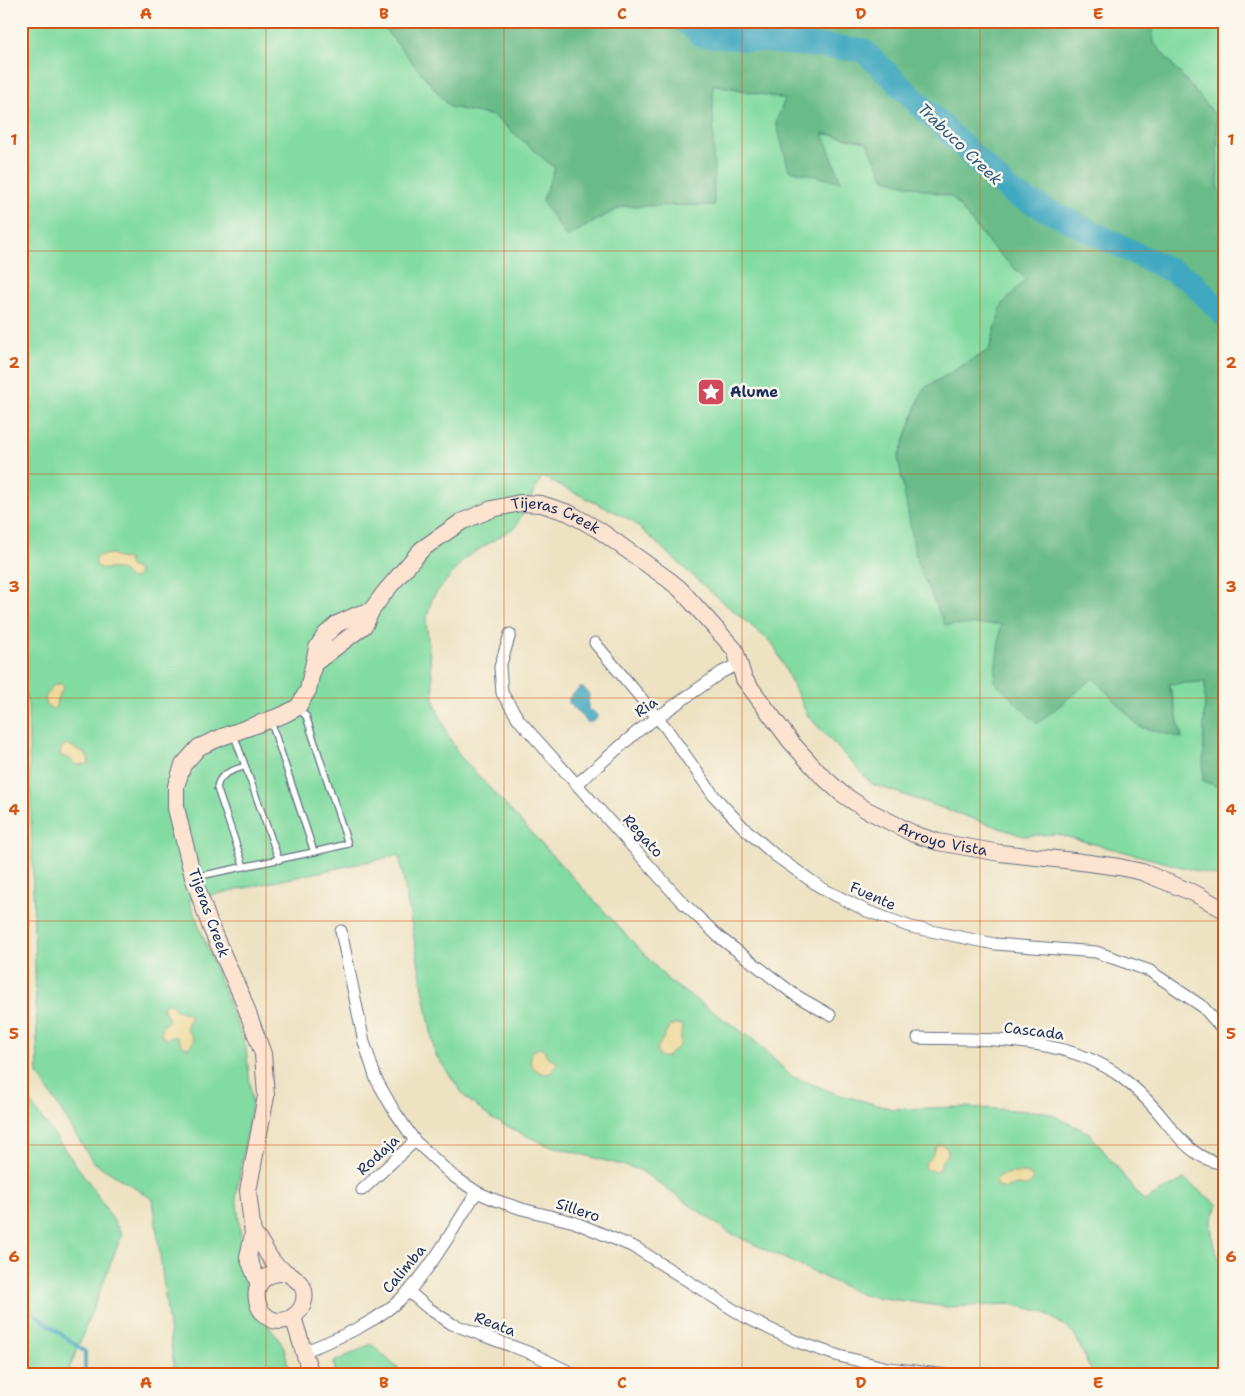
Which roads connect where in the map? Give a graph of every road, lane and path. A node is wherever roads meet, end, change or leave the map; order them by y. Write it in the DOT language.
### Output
graph roads {
  1 [pos="510,634"];
  2 [pos="595,643"];
  3 [pos="737,657"];
  4 [pos="298,707"];
  5 [pos="657,718"];
  6 [pos="271,720"];
  7 [pos="233,733"];
  8 [pos="245,766"];
  9 [pos="576,784"];
  10 [pos="314,852"];
  11 [pos="279,860"];
  12 [pos="244,867"];
  13 [pos="193,877"];
  14 [pos="1224,910"];
  15 [pos="341,931"];
  16 [pos="830,1015"];
  17 [pos="1224,1030"];
  18 [pos="918,1038"];
  19 [pos="415,1141"];
  20 [pos="1224,1164"];
  21 [pos="362,1190"];
  22 [pos="477,1192"];
  23 [pos="253,1234"];
  24 [pos="285,1273"];
  25 [pos="258,1286"];
  26 [pos="408,1291"];
  27 [pos="293,1317"];
  28 [pos="303,1352"];
  29 [pos="310,1375"];
  30 [pos="576,1375"];
  31 [pos="946,1375"];
  1 -- 9 [label="street, Regato"];
  2 -- 5 [label="street, Fuente"];
  3 -- 4 [label="street, Tijeras Creek"];
  3 -- 5 [label="street, Ria"];
  3 -- 14 [label="street, Arroyo Vista"];
  4 -- 6 [label="street, Tijeras Creek"];
  4 -- 10 [label="lane"];
  5 -- 9 [label="street, Ria"];
  5 -- 17 [label="street, Fuente"];
  6 -- 7 [label="street, Tijeras Creek"];
  6 -- 10 [label="lane"];
  7 -- 8 [label="lane"];
  7 -- 13 [label="street, Tijeras Creek"];
  8 -- 11 [label="lane"];
  8 -- 12 [label="lane"];
  9 -- 16 [label="street, Regato"];
  10 -- 11 [label="lane"];
  11 -- 12 [label="lane"];
  12 -- 13 [label="lane"];
  13 -- 23 [label="street, Tijeras Creek"];
  15 -- 19 [label="street, Sillero"];
  18 -- 20 [label="street, Cascada"];
  19 -- 21 [label="street, Rodaja"];
  19 -- 22 [label="street, Sillero"];
  22 -- 26 [label="street, Calimba"];
  22 -- 31 [label="street, Sillero"];
  23 -- 24 [label="street"];
  23 -- 25 [label="street, Tijeras Creek"];
  24 -- 25 [label="street"];
  24 -- 27 [label="street"];
  25 -- 27 [label="street, Tijeras Creek"];
  26 -- 28 [label="street, Calimba"];
  26 -- 30 [label="street, Reata"];
  27 -- 28 [label="street"];
  28 -- 29 [label="street"];
}
